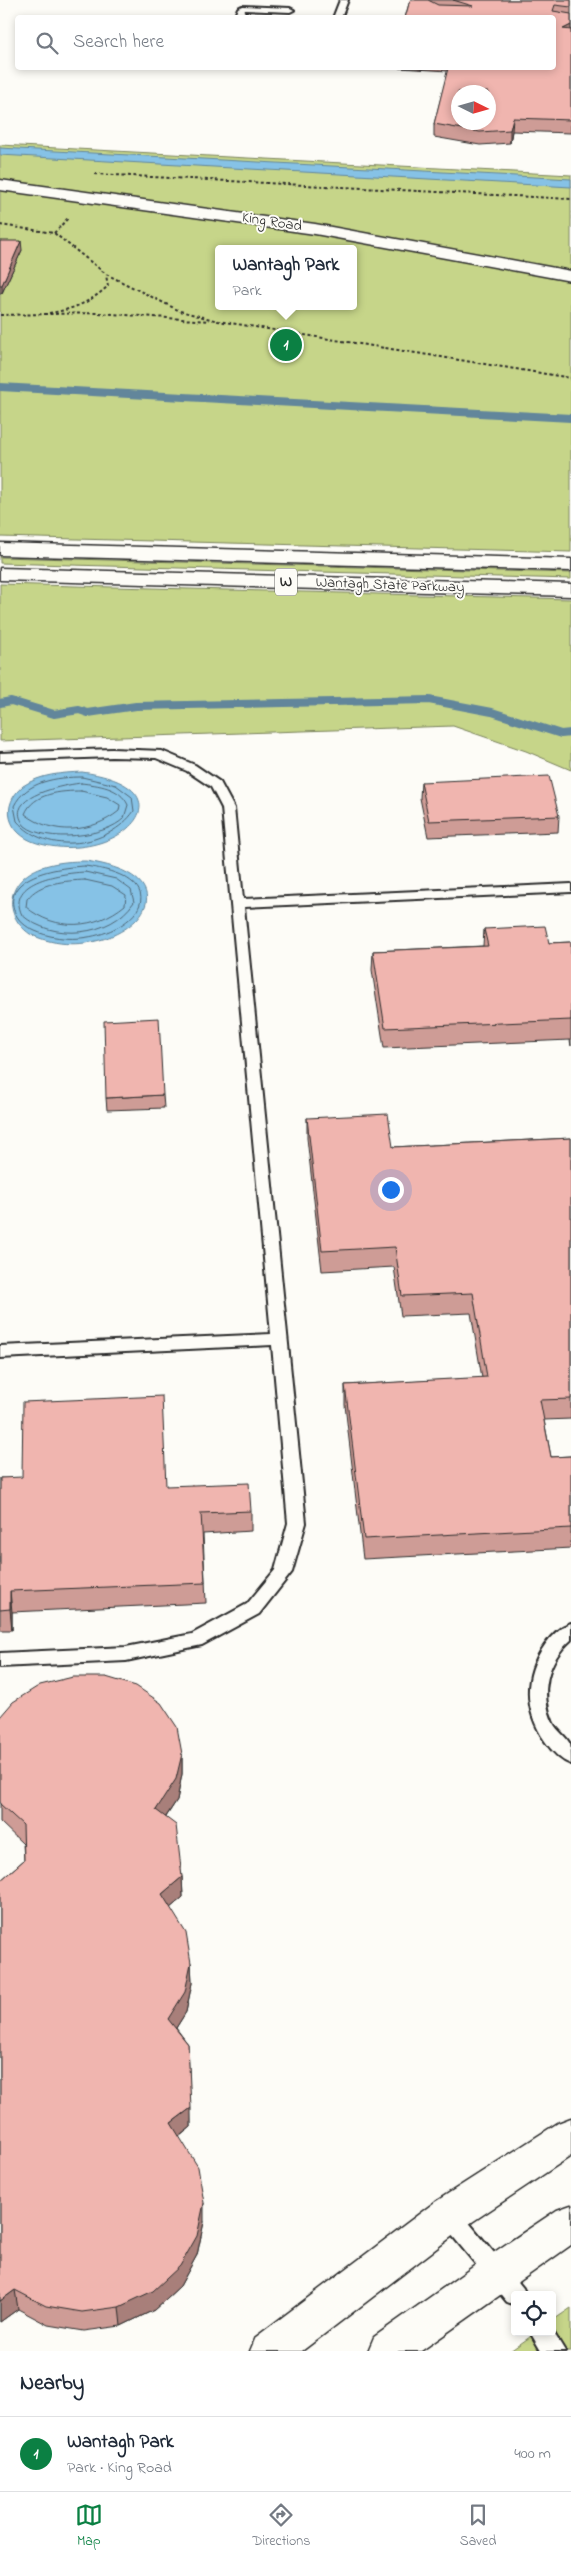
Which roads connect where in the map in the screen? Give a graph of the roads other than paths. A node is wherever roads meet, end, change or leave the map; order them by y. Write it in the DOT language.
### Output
graph roads {
  1 [pos="294,0"];
  2 [pos="344,0"];
  3 [pos="288,14"];
  4 [pos="239,15"];
  5 [pos="337,15"];
  6 [pos="0,185"];
  7 [pos="571,276"];
  8 [pos="0,550"];
  9 [pos="571,565"];
  10 [pos="0,574"];
  11 [pos="571,590"];
  12 [pos="0,757"];
  13 [pos="571,888"];
  14 [pos="238,903"];
  15 [pos="279,1339"];
  16 [pos="0,1352"];
  17 [pos="571,1630"];
  18 [pos="0,1660"];
  19 [pos="571,1756"];
  20 [pos="571,2135"];
  21 [pos="449,2215"];
  22 [pos="571,2223"];
  23 [pos="507,2283"];
  24 [pos="544,2336"];
  25 [pos="270,2351"];
  26 [pos="388,2351"];
  27 [pos="554,2351"];
  1 -- 3 [label="lane"];
  2 -- 5 [label="lane"];
  3 -- 4 [label="lane"];
  6 -- 7 [label="main road, King Road"];
  8 -- 9 [label="main road, Wantagh State Parkway / W"];
  10 -- 11 [label="main road, Wantagh State Parkway / W"];
  12 -- 14 [label="lane"];
  13 -- 14 [label="lane"];
  14 -- 15 [label="lane"];
  15 -- 16 [label="lane"];
  15 -- 18 [label="lane"];
  17 -- 19 [label="lane"];
  20 -- 21 [label="main road"];
  21 -- 23 [label="lane"];
  21 -- 25 [label="main road"];
  22 -- 23 [label="main road"];
  23 -- 26 [label="main road"];
  24 -- 27 [label="lane"];
}
